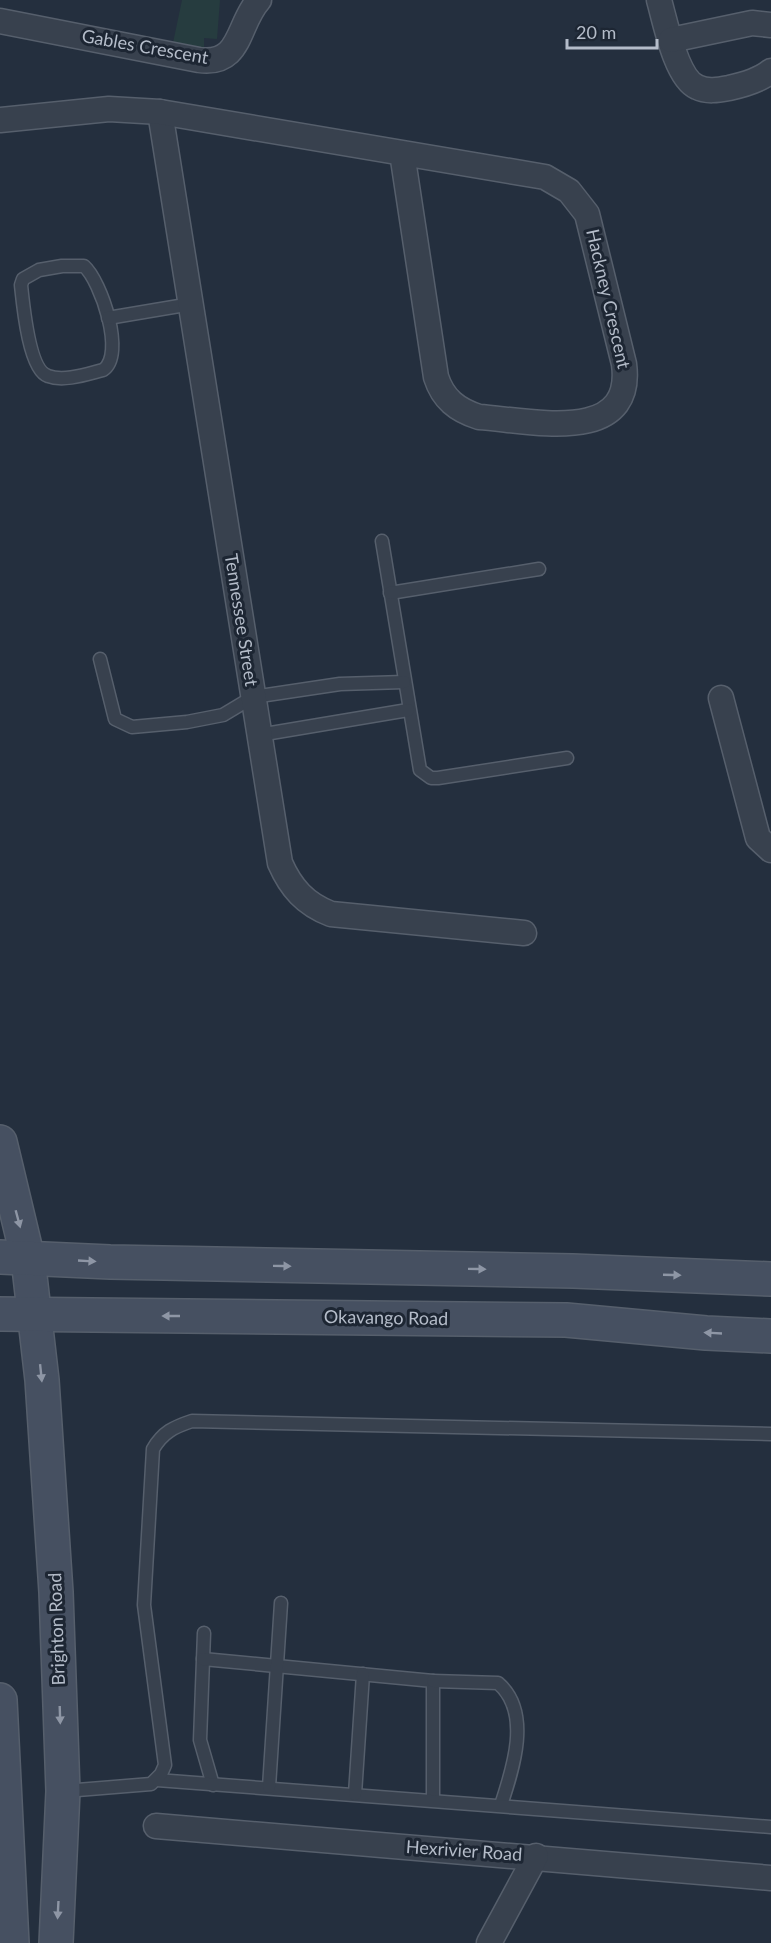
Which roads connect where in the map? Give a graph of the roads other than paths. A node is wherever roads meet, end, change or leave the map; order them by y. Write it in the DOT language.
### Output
graph roads {
  1 [pos="259,0"];
  2 [pos="659,0"];
  3 [pos="0,21"];
  4 [pos="771,25"];
  5 [pos="671,40"];
  6 [pos="771,70"];
  7 [pos="160,112"];
  8 [pos="0,120"];
  9 [pos="402,153"];
  10 [pos="190,304"];
  11 [pos="108,318"];
  12 [pos="382,541"];
  13 [pos="538,569"];
  14 [pos="390,592"];
  15 [pos="100,659"];
  16 [pos="404,682"];
  17 [pos="253,697"];
  18 [pos="721,698"];
  19 [pos="408,710"];
  20 [pos="259,735"];
  21 [pos="567,758"];
  22 [pos="771,850"];
  23 [pos="524,933"];
  24 [pos="0,1142"];
  25 [pos="14,1258"];
  26 [pos="771,1279"];
  27 [pos="0,1314"];
  28 [pos="34,1315"];
  29 [pos="771,1336"];
  30 [pos="771,1434"];
  31 [pos="281,1603"];
  32 [pos="204,1633"];
  33 [pos="202,1659"];
  34 [pos="278,1664"];
  35 [pos="363,1674"];
  36 [pos="433,1681"];
  37 [pos="0,1700"];
  38 [pos="157,1780"];
  39 [pos="213,1785"];
  40 [pos="269,1787"];
  41 [pos="63,1791"];
  42 [pos="355,1794"];
  43 [pos="3,1799"];
  44 [pos="433,1800"];
  45 [pos="501,1805"];
  46 [pos="156,1826"];
  47 [pos="771,1827"];
  48 [pos="536,1856"];
  49 [pos="771,1878"];
  50 [pos="12,1943"];
  51 [pos="56,1943"];
  52 [pos="489,1943"];
  1 -- 3 [label="street, Gables Crescent"];
  2 -- 5 [label="street"];
  4 -- 5 [label="street"];
  5 -- 6 [label="street"];
  7 -- 8 [label="street, Hackney Crescent"];
  7 -- 9 [label="street, Hackney Crescent"];
  7 -- 10 [label="street, Tennessee Street"];
  9 -- 9 [label="street, Hackney Crescent"];
  10 -- 11 [label="lane"];
  10 -- 17 [label="street, Tennessee Street"];
  11 -- 11 [label="lane"];
  12 -- 14 [label="lane"];
  13 -- 14 [label="lane"];
  14 -- 16 [label="lane"];
  15 -- 17 [label="lane"];
  16 -- 17 [label="lane"];
  16 -- 19 [label="lane"];
  17 -- 20 [label="street, Tennessee Street"];
  18 -- 22 [label="street"];
  19 -- 20 [label="lane"];
  19 -- 21 [label="lane"];
  20 -- 23 [label="street, Tennessee Street"];
  24 -- 25 [label="main road, Brighton Road, one-way"];
  25 -- 26 [label="main road, one-way"];
  25 -- 28 [label="main road, Brighton Road"];
  27 -- 28 [label="main road, Okavango Road"];
  29 -- 28 [label="main road, Okavango Road, one-way"];
  28 -- 41 [label="main road, Brighton Road, one-way"];
  30 -- 38 [label="lane"];
  31 -- 34 [label="lane"];
  32 -- 33 [label="lane"];
  33 -- 34 [label="lane"];
  33 -- 39 [label="lane"];
  34 -- 35 [label="lane"];
  34 -- 40 [label="lane"];
  35 -- 36 [label="lane"];
  35 -- 42 [label="lane"];
  36 -- 44 [label="lane"];
  36 -- 45 [label="lane"];
  37 -- 43 [label="main road"];
  38 -- 39 [label="lane"];
  38 -- 41 [label="lane"];
  39 -- 40 [label="lane"];
  40 -- 42 [label="lane"];
  41 -- 51 [label="main road, Brighton Road, one-way"];
  42 -- 44 [label="lane"];
  43 -- 50 [label="main road"];
  44 -- 45 [label="lane"];
  45 -- 47 [label="lane"];
  46 -- 48 [label="street, Hexrivier Road"];
  48 -- 49 [label="street, Hexrivier Road"];
  48 -- 52 [label="street"];
}
